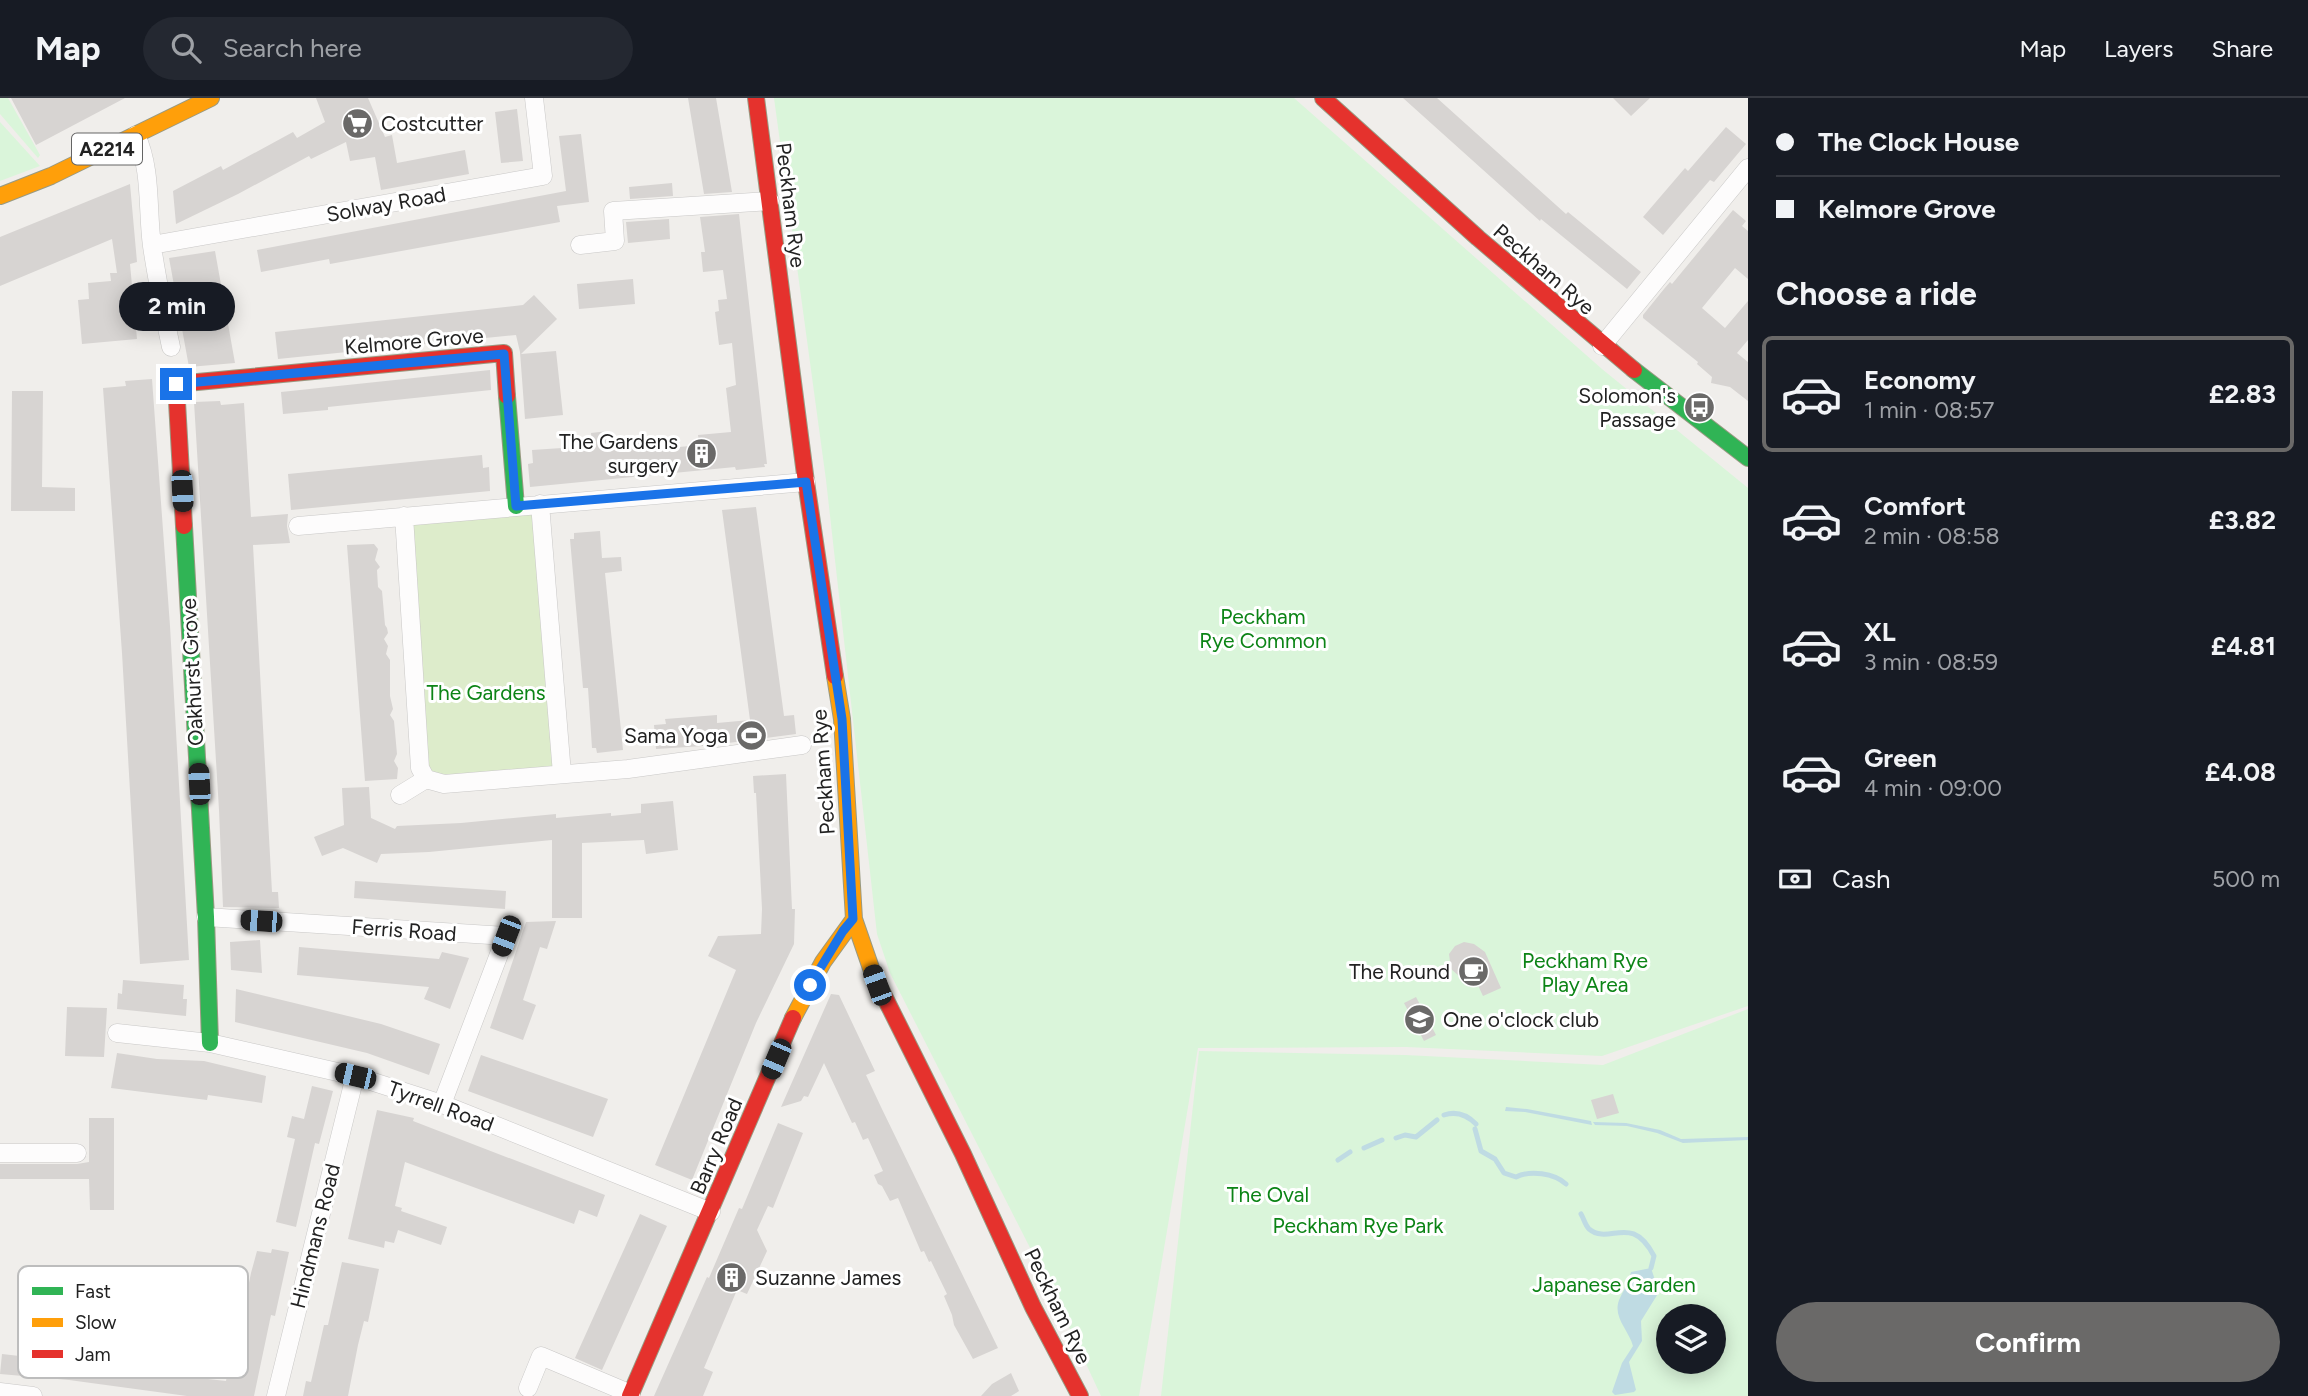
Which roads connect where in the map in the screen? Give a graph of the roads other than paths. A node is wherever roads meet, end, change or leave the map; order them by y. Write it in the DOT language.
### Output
graph roads {
  1 [pos="211,98"];
  2 [pos="534,98"];
  3 [pos="756,98"];
  4 [pos="1323,98"];
  5 [pos="136,135"];
  6 [pos="1748,169"];
  7 [pos="0,196"];
  8 [pos="770,201"];
  9 [pos="580,245"];
  10 [pos="152,246"];
  11 [pos="1602,346"];
  12 [pos="171,347"];
  13 [pos="176,384"];
  14 [pos="1748,458"];
  15 [pos="806,482"];
  16 [pos="540,505"];
  17 [pos="516,506"];
  18 [pos="404,516"];
  19 [pos="298,526"];
  20 [pos="802,745"];
  21 [pos="562,774"];
  22 [pos="426,779"];
  23 [pos="400,795"];
  24 [pos="206,917"];
  25 [pos="853,919"];
  26 [pos="117,1033"];
  27 [pos="210,1043"];
  28 [pos="355,1076"];
  29 [pos="442,1104"];
  30 [pos="0,1153"];
  31 [pos="77,1153"];
  32 [pos="711,1212"];
  33 [pos="528,1388"];
  34 [pos="0,1392"];
  35 [pos="630,1395"];
  36 [pos="33,1396"];
  37 [pos="276,1396"];
  38 [pos="1080,1396"];
  1 -- 5 [label="main road, A2214"];
  2 -- 10 [label="street, Solway Road"];
  3 -- 8 [label="main road, Peckham Rye"];
  4 -- 11 [label="main road, Peckham Rye"];
  5 -- 7 [label="main road, A2214"];
  5 -- 10 [label="street"];
  6 -- 11 [label="street"];
  8 -- 9 [label="street"];
  8 -- 15 [label="main road, Peckham Rye"];
  10 -- 12 [label="street"];
  11 -- 14 [label="main road, Peckham Rye"];
  13 -- 17 [label="main road, Kelmore Grove"];
  13 -- 24 [label="main road, Oakhurst Grove"];
  15 -- 16 [label="street"];
  15 -- 25 [label="main road, Peckham Rye"];
  16 -- 17 [label="street"];
  16 -- 21 [label="street"];
  17 -- 18 [label="street"];
  18 -- 19 [label="street"];
  18 -- 22 [label="street"];
  20 -- 21 [label="street"];
  21 -- 22 [label="street"];
  22 -- 23 [label="street"];
  24 -- 27 [label="main road, Oakhurst Grove"];
  24 -- 29 [label="street, Ferris Road"];
  25 -- 32 [label="main road, Barry Road"];
  25 -- 38 [label="main road, Peckham Rye"];
  26 -- 27 [label="street, Tyrrell Road"];
  27 -- 28 [label="street, Tyrrell Road"];
  28 -- 29 [label="street, Tyrrell Road"];
  28 -- 37 [label="street, Hindmans Road"];
  29 -- 32 [label="street, Tyrrell Road"];
  30 -- 31 [label="street"];
  32 -- 35 [label="main road, Barry Road"];
  33 -- 35 [label="street"];
  34 -- 36 [label="street"];
}
